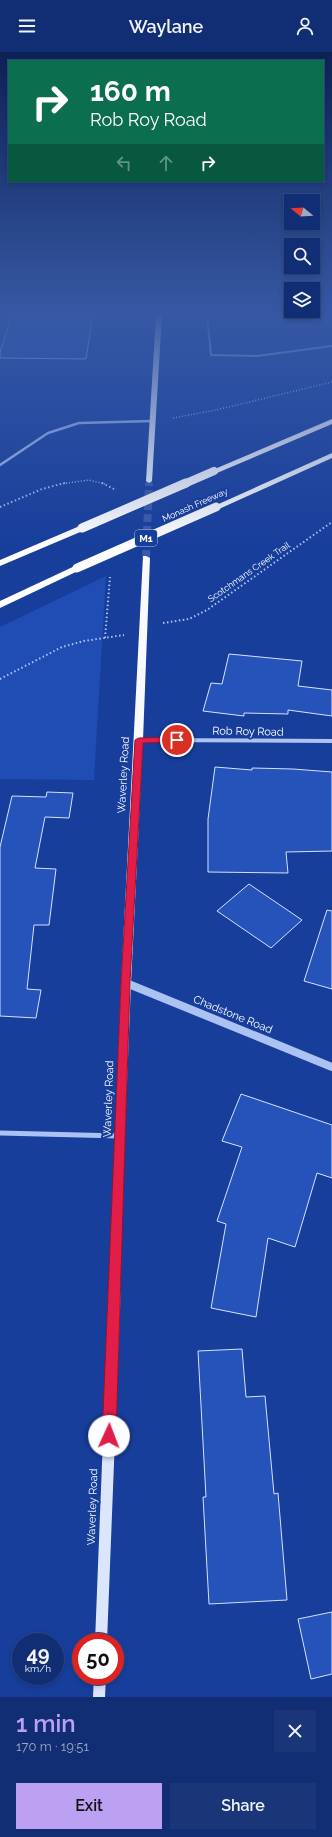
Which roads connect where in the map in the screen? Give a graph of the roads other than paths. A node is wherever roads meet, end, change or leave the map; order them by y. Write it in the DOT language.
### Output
graph roads {
  1 [pos="154,392"];
  2 [pos="152,421"];
  3 [pos="332,421"];
  4 [pos="332,455"];
  5 [pos="0,465"];
  6 [pos="149,481"];
  7 [pos="146,558"];
  8 [pos="0,563"];
  9 [pos="0,605"];
  10 [pos="139,740"];
  11 [pos="332,741"];
  12 [pos="126,983"];
  13 [pos="332,1066"];
  14 [pos="0,1133"];
  15 [pos="121,1136"];
  16 [pos="101,1633"];
  17 [pos="100,1685"];
  18 [pos="99,1697"];
  1 -- 2 [label="main road"];
  2 -- 5 [label="street"];
  2 -- 6 [label="main road"];
  3 -- 8 [label="highway, bridge"];
  4 -- 9 [label="highway, Monash Freeway / M1, bridge"];
  7 -- 10 [label="main road, Waverley Road"];
  10 -- 11 [label="street, Rob Roy Road"];
  10 -- 12 [label="main road, Waverley Road"];
  12 -- 13 [label="street, Chadstone Road"];
  12 -- 15 [label="main road, Waverley Road"];
  14 -- 15 [label="street"];
  15 -- 16 [label="main road, Waverley Road"];
  17 -- 18 [label="main road"];
}
